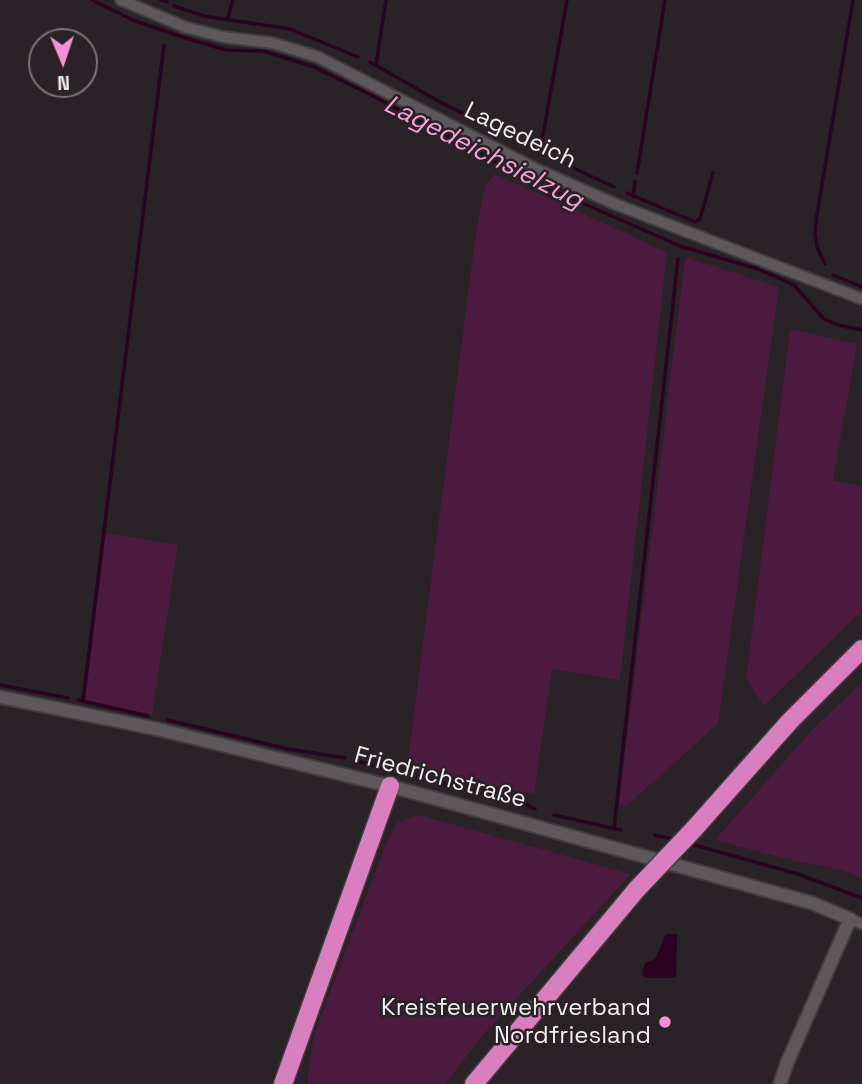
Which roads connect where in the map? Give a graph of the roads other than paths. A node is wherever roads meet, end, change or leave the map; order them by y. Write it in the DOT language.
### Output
graph roads {
  1 [pos="121,0"];
  2 [pos="862,299"];
  3 [pos="862,649"];
  4 [pos="0,697"];
  5 [pos="390,786"];
  6 [pos="856,921"];
  7 [pos="493,1060"];
  8 [pos="289,1064"];
  9 [pos="283,1084"];
  10 [pos="293,1084"];
  11 [pos="474,1084"];
  12 [pos="482,1084"];
  13 [pos="780,1084"];
  1 -- 2 [label="street, Lagedeich"];
  3 -- 7 [label="highway, bridge"];
  4 -- 5 [label="street, Friedrichstraße"];
  5 -- 6 [label="street, Friedrichstraße"];
  5 -- 8 [label="highway"];
  6 -- 13 [label="street"];
  7 -- 11 [label="highway"];
  7 -- 12 [label="highway"];
  8 -- 9 [label="highway"];
  8 -- 10 [label="highway"];
}
